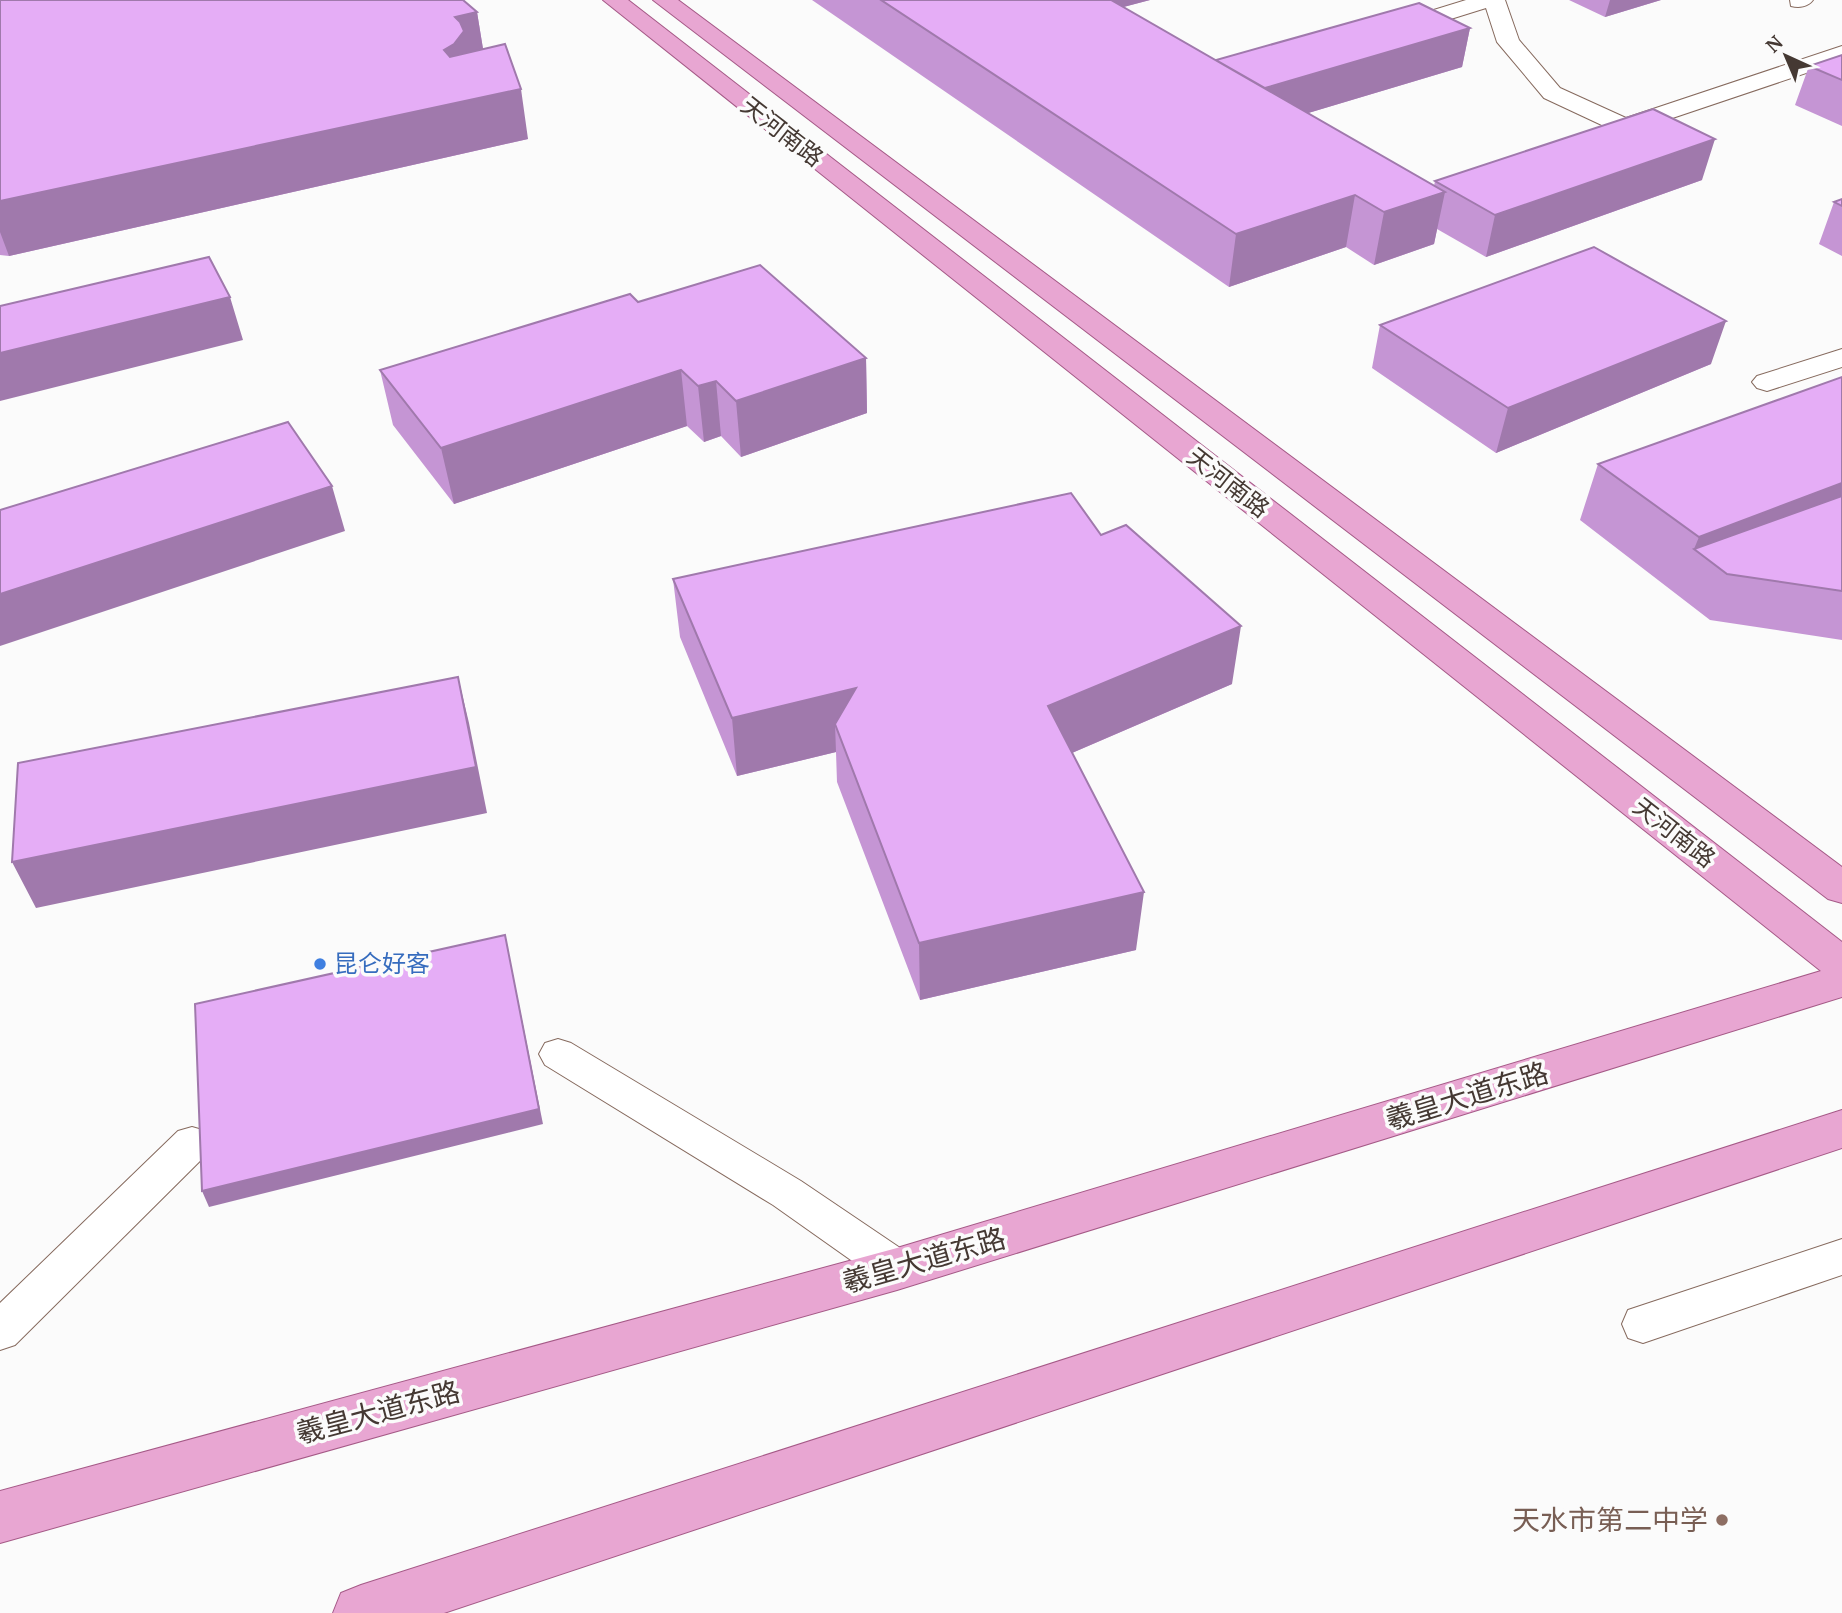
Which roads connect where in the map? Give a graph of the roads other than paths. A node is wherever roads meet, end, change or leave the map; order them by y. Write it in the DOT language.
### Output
graph roads {
  1 [pos="614,0"];
  2 [pos="664,0"];
  3 [pos="1488,0"];
  4 [pos="1494,0"];
  5 [pos="1368,37"];
  6 [pos="1842,53"];
  7 [pos="1625,127"];
  8 [pos="1587,140"];
  9 [pos="1842,358"];
  10 [pos="1767,382"];
  11 [pos="1842,888"];
  12 [pos="1842,965"];
  13 [pos="1842,981"];
  14 [pos="558,1054"];
  15 [pos="1842,1129"];
  16 [pos="192,1143"];
  17 [pos="1842,1257"];
  18 [pos="897,1269"];
  19 [pos="1643,1324"];
  20 [pos="0,1331"];
  21 [pos="0,1517"];
  22 [pos="361,1613"];
  1 -- 12 [label="main road, 天河南路"];
  2 -- 11 [label="main road, 天河南路"];
  3 -- 5 [label="street"];
  4 -- 7 [label="street"];
  6 -- 7 [label="street"];
  7 -- 8 [label="street"];
  9 -- 10 [label="street"];
  13 -- 18 [label="main road, 羲皇大道东路"];
  14 -- 18 [label="lane"];
  15 -- 22 [label="main road"];
  16 -- 20 [label="lane"];
  17 -- 19 [label="lane"];
  18 -- 21 [label="main road, 羲皇大道东路"];
}
